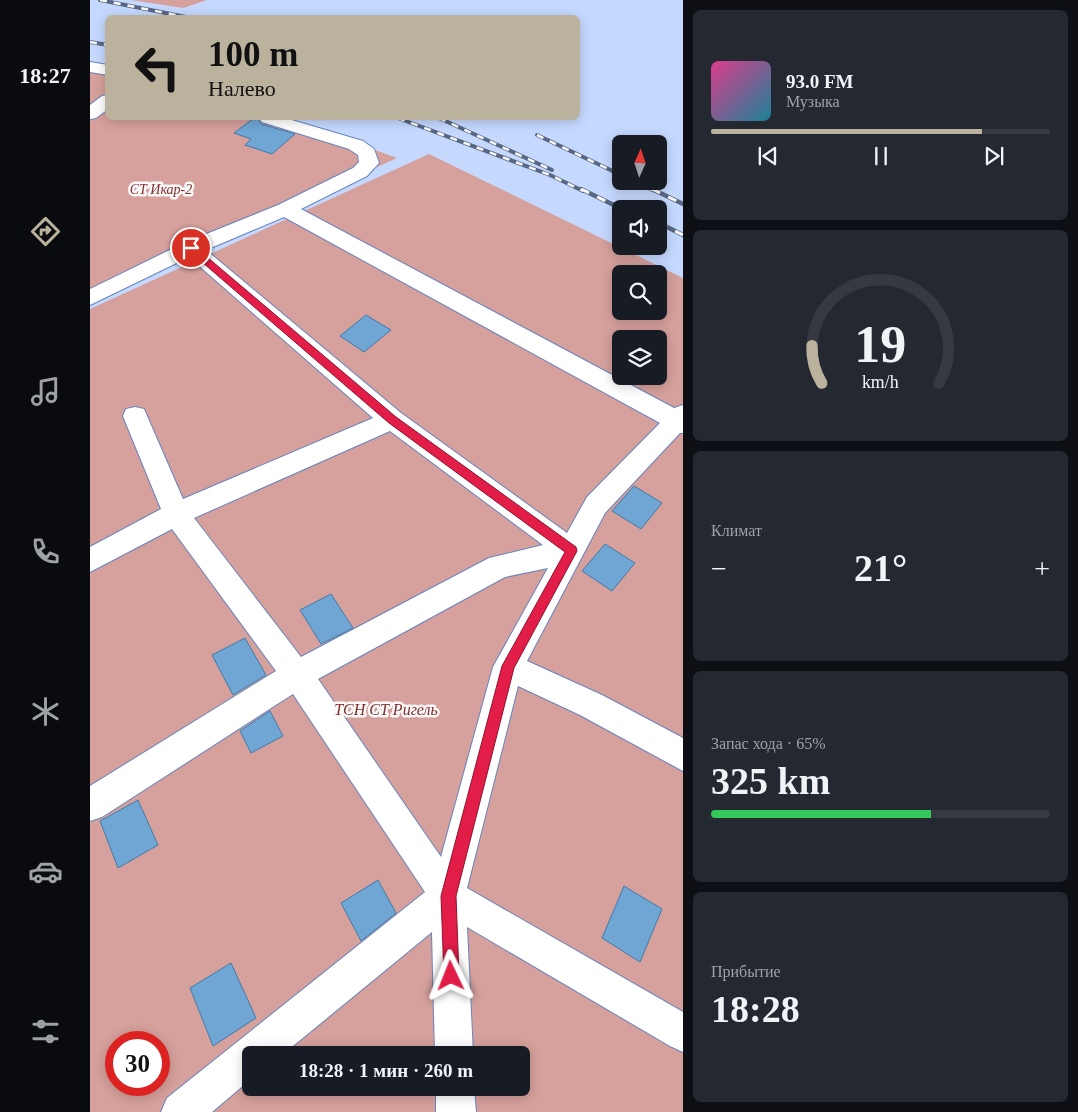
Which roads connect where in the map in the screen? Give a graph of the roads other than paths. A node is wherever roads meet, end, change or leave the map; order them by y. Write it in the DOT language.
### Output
graph roads {
  1 [pos="90,67"];
  2 [pos="105,70"];
  3 [pos="105,102"];
  4 [pos="90,114"];
  5 [pos="275,120"];
  6 [pos="285,209"];
  7 [pos="191,248"];
  8 [pos="90,298"];
  9 [pos="135,416"];
  10 [pos="681,419"];
  11 [pos="392,420"];
  12 [pos="176,514"];
  13 [pos="572,551"];
  14 [pos="90,560"];
  15 [pos="508,666"];
  16 [pos="297,674"];
  17 [pos="683,755"];
  18 [pos="90,805"];
  19 [pos="448,896"];
  20 [pos="683,1033"];
  21 [pos="263,1046"];
  22 [pos="454,1046"];
  23 [pos="242,1063"];
  24 [pos="455,1096"];
  25 [pos="181,1112"];
  26 [pos="456,1112"];
  1 -- 2 [label="street"];
  3 -- 4 [label="street"];
  5 -- 6 [label="street"];
  6 -- 7 [label="street"];
  6 -- 10 [label="street"];
  7 -- 8 [label="street"];
  7 -- 11 [label="street"];
  9 -- 12 [label="street"];
  10 -- 13 [label="street"];
  11 -- 12 [label="street"];
  11 -- 13 [label="street"];
  12 -- 14 [label="street"];
  12 -- 16 [label="street"];
  13 -- 15 [label="street"];
  13 -- 16 [label="street"];
  15 -- 17 [label="street"];
  15 -- 19 [label="street"];
  16 -- 18 [label="street"];
  16 -- 19 [label="street"];
  19 -- 20 [label="street"];
  19 -- 21 [label="street"];
  19 -- 22 [label="street"];
  23 -- 25 [label="street"];
  24 -- 26 [label="street"];
}
